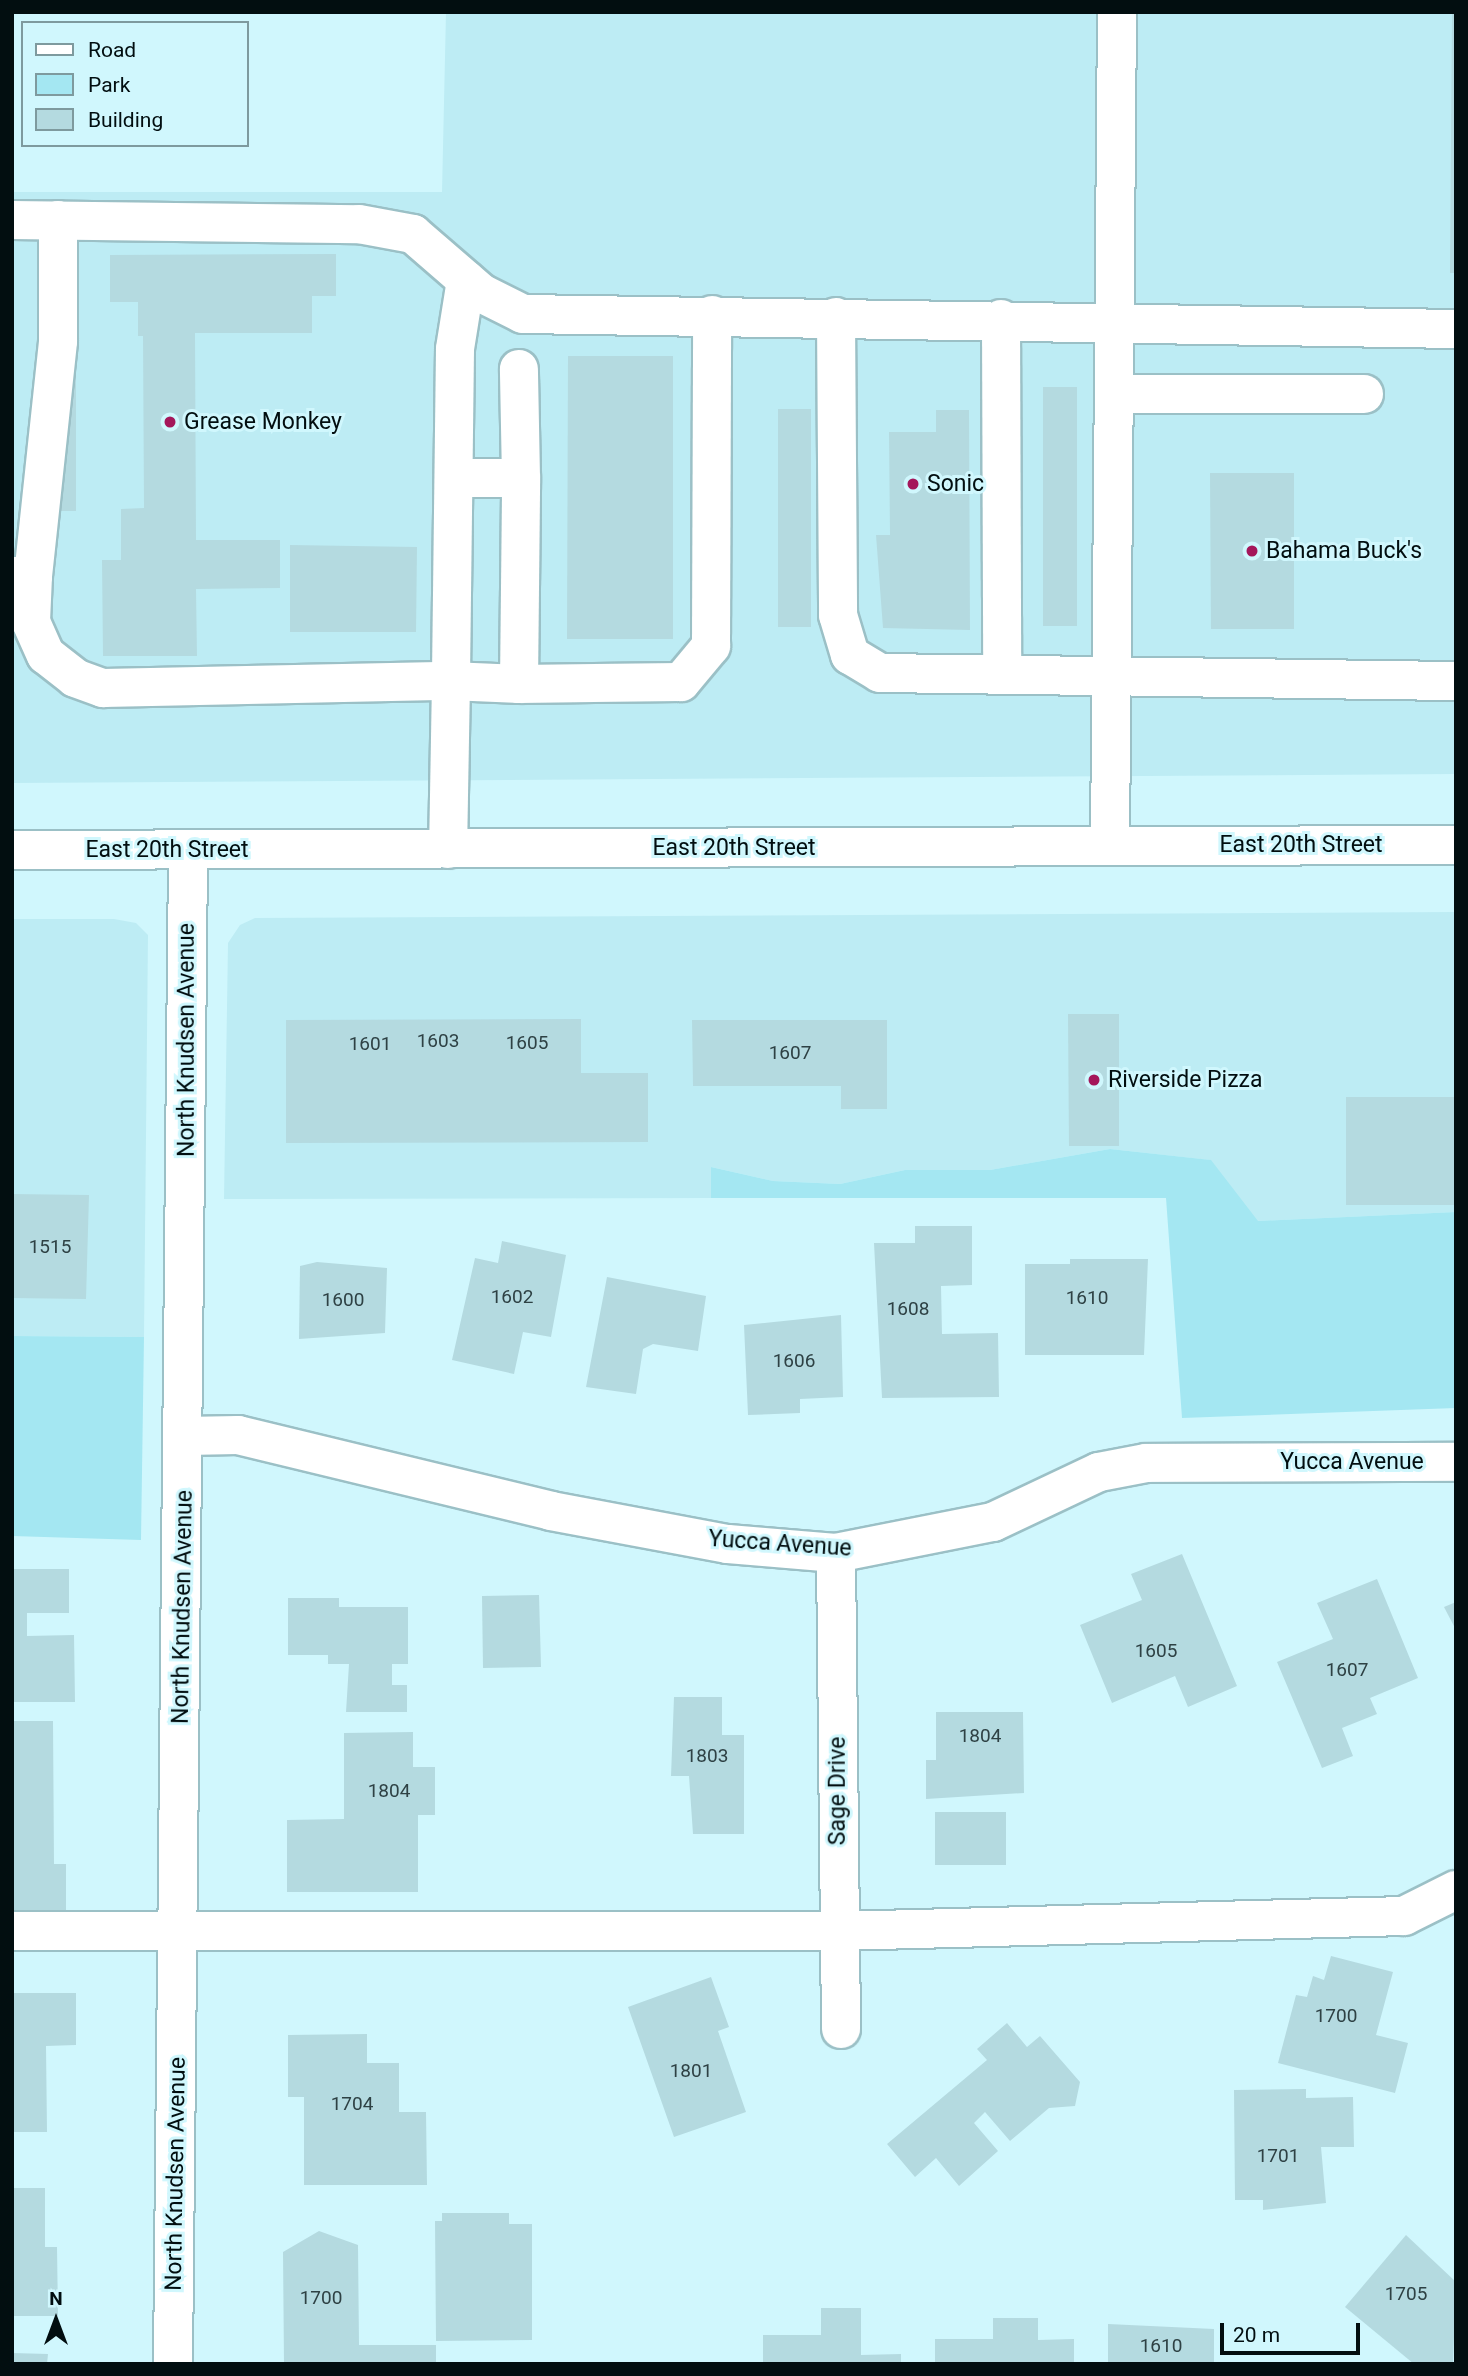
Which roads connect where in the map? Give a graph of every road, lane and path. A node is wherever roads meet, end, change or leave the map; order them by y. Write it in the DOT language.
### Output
graph roads {
  1 [pos="1117,12"];
  2 [pos="12,220"];
  3 [pos="58,220"];
  4 [pos="466,280"];
  5 [pos="712,315"];
  6 [pos="836,317"];
  7 [pos="1001,319"];
  8 [pos="1115,320"];
  9 [pos="1456,329"];
  10 [pos="519,369"];
  11 [pos="1114,394"];
  12 [pos="1364,394"];
  13 [pos="454,478"];
  14 [pos="521,478"];
  15 [pos="23,576"];
  16 [pos="1002,675"];
  17 [pos="1112,677"];
  18 [pos="451,681"];
  19 [pos="1456,681"];
  20 [pos="519,684"];
  21 [pos="1456,845"];
  22 [pos="1110,846"];
  23 [pos="188,849"];
  24 [pos="448,849"];
  25 [pos="12,850"];
  26 [pos="185,1436"];
  27 [pos="1456,1462"];
  28 [pos="836,1553"];
  29 [pos="1456,1890"];
  30 [pos="12,1931"];
  31 [pos="179,1931"];
  32 [pos="840,1931"];
  33 [pos="841,2029"];
  34 [pos="173,2364"];
  1 -- 8 [label="street"];
  2 -- 3 [label="street"];
  3 -- 4 [label="street"];
  3 -- 15 [label="street"];
  4 -- 5 [label="street"];
  4 -- 13 [label="street"];
  5 -- 6 [label="street"];
  5 -- 20 [label="street"];
  6 -- 7 [label="street"];
  6 -- 16 [label="street"];
  7 -- 8 [label="street"];
  7 -- 16 [label="street"];
  8 -- 9 [label="street"];
  8 -- 11 [label="street"];
  10 -- 14 [label="street"];
  11 -- 12 [label="street"];
  11 -- 17 [label="street"];
  13 -- 14 [label="street"];
  13 -- 18 [label="street"];
  14 -- 20 [label="street"];
  15 -- 18 [label="street"];
  16 -- 17 [label="street"];
  17 -- 19 [label="street"];
  17 -- 22 [label="street"];
  18 -- 20 [label="street"];
  18 -- 24 [label="street"];
  21 -- 22 [label="street, East 20th Street"];
  22 -- 24 [label="street, East 20th Street"];
  23 -- 24 [label="street, East 20th Street"];
  23 -- 25 [label="street, East 20th Street"];
  23 -- 26 [label="street, North Knudsen Avenue"];
  26 -- 28 [label="street, Yucca Avenue"];
  26 -- 31 [label="street, North Knudsen Avenue"];
  27 -- 28 [label="street, Yucca Avenue"];
  28 -- 32 [label="street, Sage Drive"];
  29 -- 32 [label="street"];
  30 -- 31 [label="street"];
  31 -- 32 [label="street"];
  31 -- 34 [label="street, North Knudsen Avenue"];
  32 -- 33 [label="street, Sage Drive"];
}
